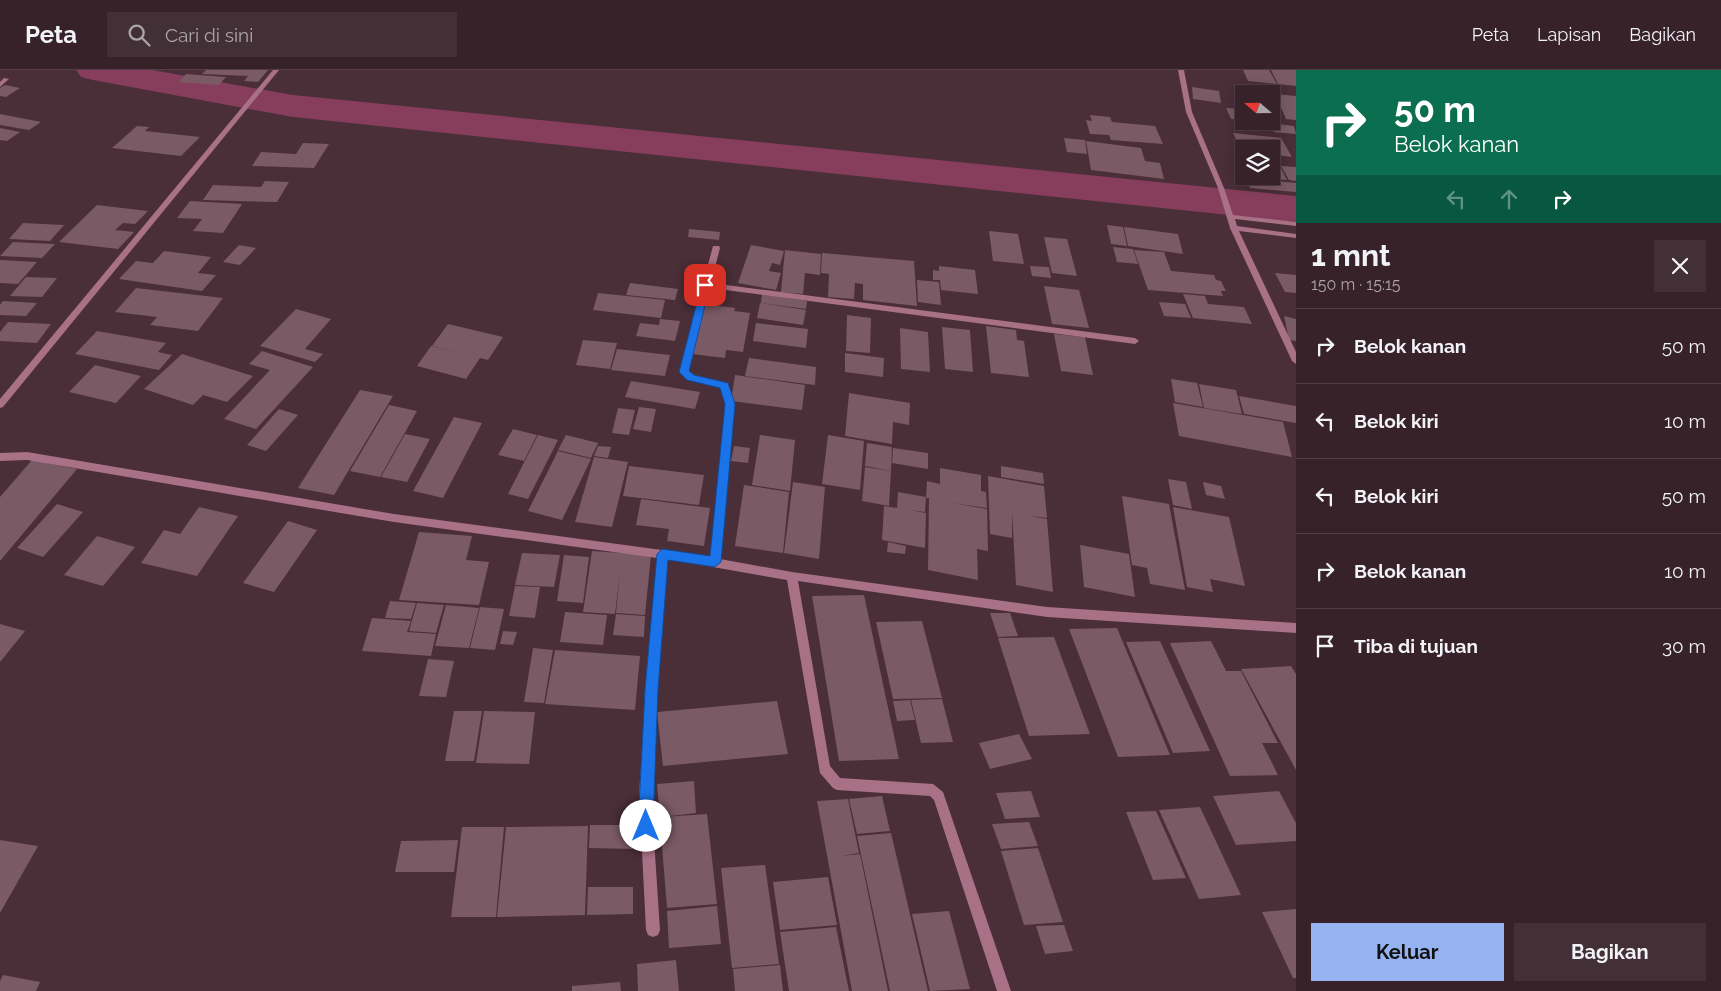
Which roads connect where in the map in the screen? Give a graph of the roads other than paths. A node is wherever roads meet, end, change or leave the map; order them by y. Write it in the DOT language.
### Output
graph roads {
  1 [pos="276,70"];
  2 [pos="1181,70"];
  3 [pos="6,79"];
  4 [pos="0,84"];
  5 [pos="1232,217"];
  6 [pos="1296,224"];
  7 [pos="1234,228"];
  8 [pos="1296,236"];
  9 [pos="716,248"];
  10 [pos="705,285"];
  11 [pos="1135,341"];
  12 [pos="1296,361"];
  13 [pos="0,405"];
  14 [pos="0,457"];
  15 [pos="662,554"];
  16 [pos="715,562"];
  17 [pos="792,576"];
  18 [pos="1296,628"];
  19 [pos="653,930"];
  20 [pos="1004,991"];
  1 -- 13 [label="street"];
  2 -- 5 [label="street"];
  3 -- 4 [label="street"];
  5 -- 6 [label="street"];
  5 -- 7 [label="street"];
  7 -- 8 [label="street"];
  7 -- 12 [label="street"];
  9 -- 10 [label="street"];
  10 -- 11 [label="street"];
  10 -- 16 [label="street"];
  14 -- 15 [label="street"];
  15 -- 16 [label="street"];
  15 -- 19 [label="street"];
  16 -- 17 [label="street"];
  17 -- 18 [label="street"];
  17 -- 20 [label="street"];
}
